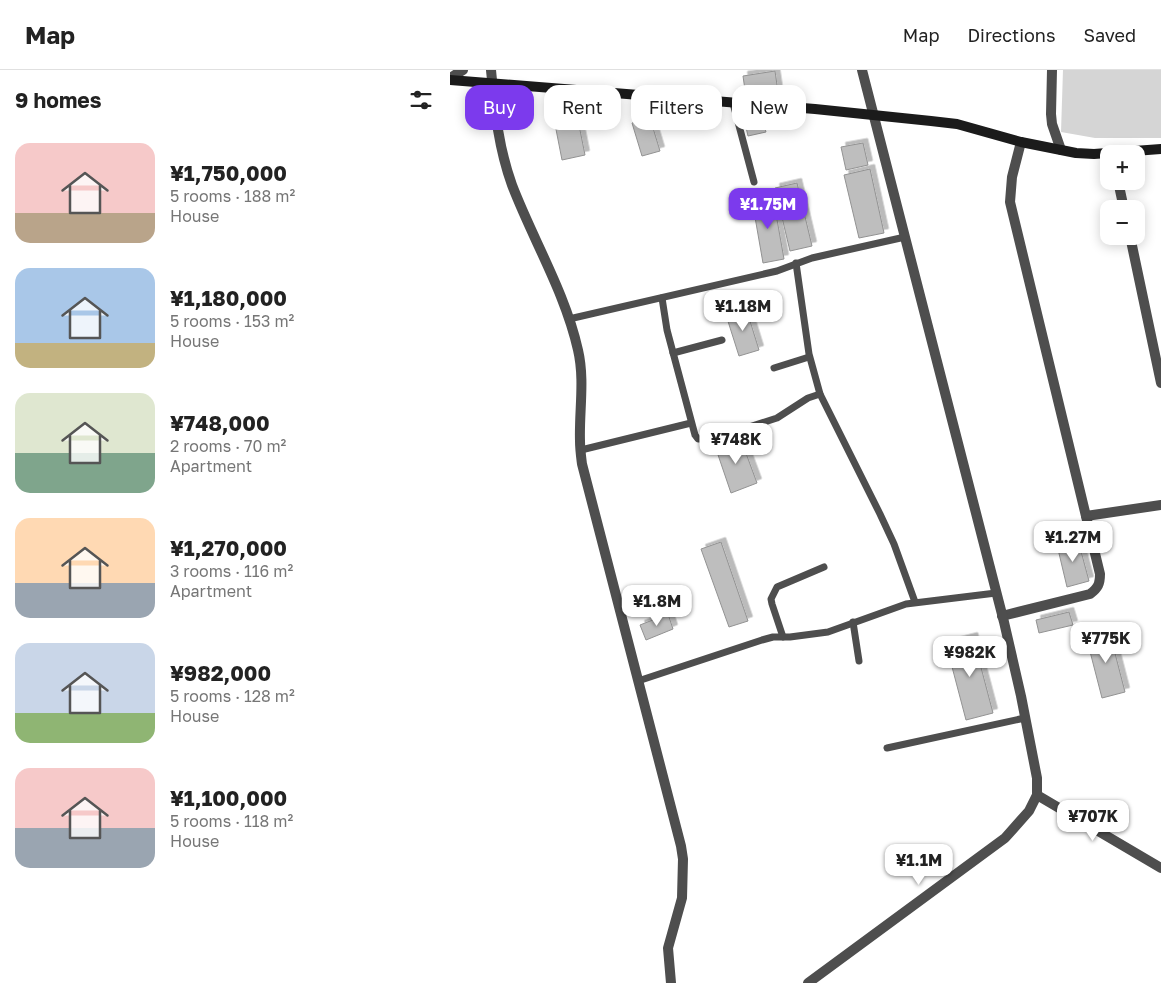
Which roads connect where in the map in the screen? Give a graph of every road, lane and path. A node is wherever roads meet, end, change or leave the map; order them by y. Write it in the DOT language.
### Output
graph roads {
  1 [pos="463,70"];
  2 [pos="491,70"];
  3 [pos="862,70"];
  4 [pos="1052,70"];
  5 [pos="450,79"];
  6 [pos="492,84"];
  7 [pos="732,103"];
  8 [pos="806,109"];
  9 [pos="874,114"];
  10 [pos="740,130"];
  11 [pos="1021,142"];
  12 [pos="1161,149"];
  13 [pos="1061,150"];
  14 [pos="1145,150"];
  15 [pos="1100,154"];
  16 [pos="754,182"];
  17 [pos="905,237"];
  18 [pos="1132,245"];
  19 [pos="796,263"];
  20 [pos="662,298"];
  21 [pos="568,319"];
  22 [pos="722,340"];
  23 [pos="673,354"];
  24 [pos="810,357"];
  25 [pos="774,368"];
  26 [pos="1161,383"];
  27 [pos="820,394"];
  28 [pos="691,423"];
  29 [pos="581,450"];
  30 [pos="1161,505"];
  31 [pos="1086,516"];
  32 [pos="824,567"];
  33 [pos="996,593"];
  34 [pos="915,602"];
  35 [pos="1002,616"];
  36 [pos="853,622"];
  37 [pos="782,637"];
  38 [pos="859,662"];
  39 [pos="638,681"];
  40 [pos="1025,718"];
  41 [pos="887,748"];
  42 [pos="1037,794"];
  43 [pos="1161,868"];
  44 [pos="671,983"];
  45 [pos="808,983"];
  1 -- 5 [label="street"];
  2 -- 6 [label="street"];
  3 -- 9 [label="street"];
  4 -- 13 [label="street"];
  5 -- 6 [label="street"];
  6 -- 7 [label="street"];
  6 -- 21 [label="street"];
  8 -- 9 [label="street"];
  9 -- 11 [label="street"];
  9 -- 17 [label="street"];
  10 -- 16 [label="lane"];
  11 -- 13 [label="street"];
  11 -- 31 [label="street"];
  12 -- 14 [label="street"];
  13 -- 15 [label="street"];
  17 -- 19 [label="lane"];
  17 -- 33 [label="street"];
  18 -- 26 [label="street"];
  19 -- 20 [label="lane"];
  19 -- 24 [label="lane"];
  20 -- 21 [label="lane"];
  20 -- 23 [label="lane"];
  21 -- 29 [label="street"];
  22 -- 23 [label="lane"];
  23 -- 28 [label="lane"];
  24 -- 25 [label="lane"];
  24 -- 27 [label="lane"];
  27 -- 28 [label="lane"];
  27 -- 34 [label="lane"];
  28 -- 29 [label="lane"];
  29 -- 39 [label="street"];
  30 -- 31 [label="street"];
  31 -- 35 [label="street"];
  32 -- 37 [label="lane"];
  33 -- 34 [label="lane"];
  33 -- 35 [label="street"];
  34 -- 36 [label="lane"];
  35 -- 40 [label="street"];
  36 -- 37 [label="lane"];
  36 -- 38 [label="lane"];
  37 -- 39 [label="lane"];
  39 -- 44 [label="street"];
  40 -- 41 [label="lane"];
  40 -- 42 [label="street"];
  42 -- 43 [label="street"];
  42 -- 45 [label="street"];
}
